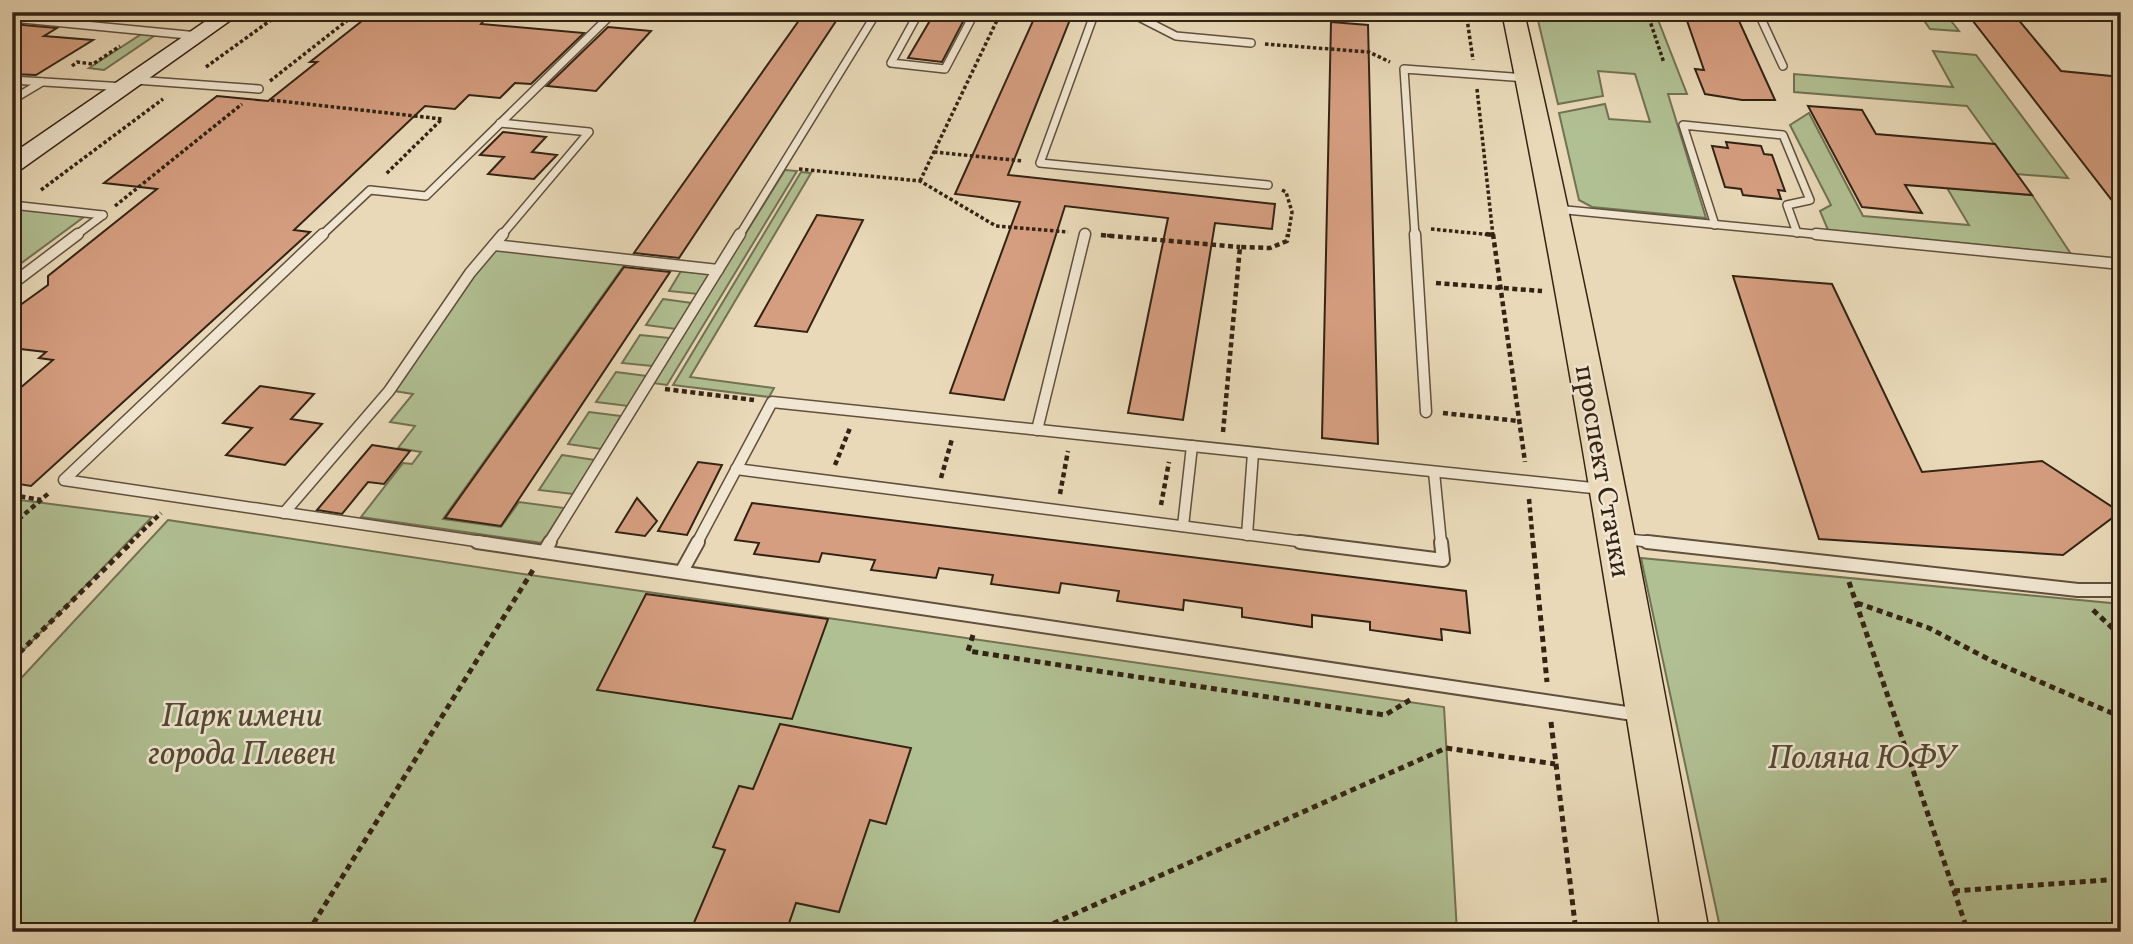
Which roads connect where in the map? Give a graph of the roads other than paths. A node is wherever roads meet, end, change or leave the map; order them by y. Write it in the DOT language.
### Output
graph roads {
  1 [pos="90,12"];
  2 [pos="232,12"];
  3 [pos="614,12"];
  4 [pos="877,12"];
  5 [pos="919,12"];
  6 [pos="975,12"];
  7 [pos="1095,12"];
  8 [pos="1129,12"];
  9 [pos="1513,12"];
  10 [pos="1758,12"];
  11 [pos="12,18"];
  12 [pos="72,23"];
  13 [pos="199,36"];
  14 [pos="1251,43"];
  15 [pos="1783,66"];
  16 [pos="1527,78"];
  17 [pos="12,80"];
  18 [pos="44,82"];
  19 [pos="130,83"];
  20 [pos="259,89"];
  21 [pos="12,100"];
  22 [pos="500,123"];
  23 [pos="12,165"];
  24 [pos="1268,185"];
  25 [pos="16,206"];
  26 [pos="1556,209"];
  27 [pos="1716,225"];
  28 [pos="1797,233"];
  29 [pos="1085,234"];
  30 [pos="494,244"];
  31 [pos="2121,264"];
  32 [pos="718,270"];
  33 [pos="12,284"];
  34 [pos="1426,412"];
  35 [pos="1037,430"];
  36 [pos="1192,446"];
  37 [pos="1253,453"];
  38 [pos="736,469"];
  39 [pos="1434,472"];
  40 [pos="1608,490"];
  41 [pos="284,513"];
  42 [pos="1183,526"];
  43 [pos="1247,535"];
  44 [pos="1617,538"];
  45 [pos="544,552"];
  46 [pos="682,571"];
  47 [pos="2121,590"];
  48 [pos="1647,716"];
  49 [pos="1685,932"];
  1 -- 12 [label="lane"];
  2 -- 13 [label="main road"];
  3 -- 22 [label="lane"];
  4 -- 32 [label="lane"];
  5 -- 6 [label="lane"];
  7 -- 24 [label="lane"];
  8 -- 14 [label="lane"];
  9 -- 16 [label="main road, проспект Стачки"];
  10 -- 15 [label="lane"];
  11 -- 12 [label="lane"];
  12 -- 13 [label="lane"];
  13 -- 19 [label="main road"];
  16 -- 26 [label="main road, проспект Стачки"];
  16 -- 34 [label="lane"];
  17 -- 18 [label="lane"];
  18 -- 19 [label="lane"];
  18 -- 21 [label="lane"];
  19 -- 20 [label="lane"];
  19 -- 23 [label="main road"];
  22 -- 30 [label="lane"];
  22 -- 41 [label="lane"];
  25 -- 33 [label="lane"];
  26 -- 27 [label="lane"];
  26 -- 40 [label="main road, проспект Стачки"];
  27 -- 28 [label="lane"];
  27 -- 28 [label="lane"];
  28 -- 31 [label="lane"];
  29 -- 35 [label="lane"];
  30 -- 32 [label="lane"];
  30 -- 41 [label="lane"];
  32 -- 45 [label="lane"];
  35 -- 36 [label="lane"];
  35 -- 38 [label="lane"];
  36 -- 37 [label="lane"];
  36 -- 42 [label="lane"];
  37 -- 39 [label="lane"];
  37 -- 43 [label="lane"];
  38 -- 42 [label="lane"];
  38 -- 46 [label="lane"];
  39 -- 40 [label="lane"];
  39 -- 43 [label="lane"];
  40 -- 44 [label="main road, проспект Стачки"];
  41 -- 45 [label="lane"];
  42 -- 43 [label="lane"];
  44 -- 47 [label="lane"];
  44 -- 48 [label="main road, проспект Стачки"];
  45 -- 46 [label="lane"];
  46 -- 48 [label="lane"];
  48 -- 49 [label="main road, проспект Стачки"];
}
